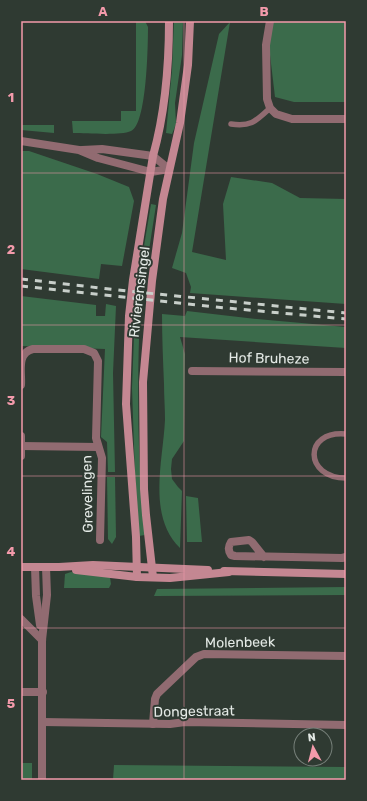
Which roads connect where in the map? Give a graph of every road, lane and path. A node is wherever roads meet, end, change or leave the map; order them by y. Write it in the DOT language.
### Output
graph roads {
  1 [pos="169,21"];
  2 [pos="190,21"];
  3 [pos="270,21"];
  4 [pos="270,108"];
  5 [pos="346,120"];
  6 [pos="231,124"];
  7 [pos="21,141"];
  8 [pos="79,150"];
  9 [pos="153,156"];
  10 [pos="169,169"];
  11 [pos="151,172"];
  12 [pos="192,371"];
  13 [pos="346,372"];
  14 [pos="21,377"];
  15 [pos="21,385"];
  16 [pos="346,434"];
  17 [pos="21,436"];
  18 [pos="21,446"];
  19 [pos="98,447"];
  20 [pos="21,456"];
  21 [pos="346,478"];
  22 [pos="100,540"];
  23 [pos="264,557"];
  24 [pos="346,557"];
  25 [pos="137,566"];
  26 [pos="21,567"];
  27 [pos="35,567"];
  28 [pos="46,567"];
  29 [pos="59,567"];
  30 [pos="152,567"];
  31 [pos="229,572"];
  32 [pos="346,574"];
  33 [pos="137,577"];
  34 [pos="153,577"];
  35 [pos="21,619"];
  36 [pos="42,640"];
  37 [pos="346,656"];
  38 [pos="21,692"];
  39 [pos="43,692"];
  40 [pos="43,722"];
  41 [pos="153,724"];
  42 [pos="346,725"];
  43 [pos="42,780"];
  1 -- 9 [label="street, Rivierensingel"];
  2 -- 10 [label="street, Rivierensingel"];
  3 -- 4 [label="street"];
  4 -- 5 [label="street"];
  4 -- 6 [label="lane"];
  7 -- 8 [label="street"];
  8 -- 9 [label="street"];
  8 -- 11 [label="street"];
  9 -- 10 [label="street"];
  9 -- 11 [label="street, Rivierensingel"];
  10 -- 11 [label="street"];
  10 -- 30 [label="street, Rivierensingel"];
  11 -- 25 [label="street, Rivierensingel"];
  12 -- 13 [label="street, Hof Bruheze"];
  14 -- 15 [label="street, Grevelingen"];
  14 -- 19 [label="street, Grevelingen"];
  16 -- 21 [label="lane"];
  17 -- 18 [label="street"];
  18 -- 19 [label="street, Grevelingen"];
  18 -- 20 [label="street"];
  19 -- 22 [label="street, Grevelingen"];
  23 -- 24 [label="street"];
  25 -- 29 [label="street"];
  25 -- 30 [label="street"];
  25 -- 33 [label="street, Rivierensingel"];
  26 -- 27 [label="street"];
  27 -- 28 [label="street"];
  27 -- 36 [label="street"];
  28 -- 29 [label="street"];
  28 -- 36 [label="street"];
  29 -- 33 [label="street"];
  30 -- 31 [label="street"];
  30 -- 34 [label="street, Rivierensingel"];
  31 -- 32 [label="street"];
  31 -- 34 [label="street"];
  33 -- 34 [label="street"];
  35 -- 36 [label="street"];
  36 -- 39 [label="street"];
  37 -- 41 [label="street, Molenbeek"];
  38 -- 39 [label="street"];
  39 -- 40 [label="street"];
  40 -- 41 [label="street, Dongestraat"];
  40 -- 43 [label="street"];
  41 -- 42 [label="street, Dongestraat"];
}
